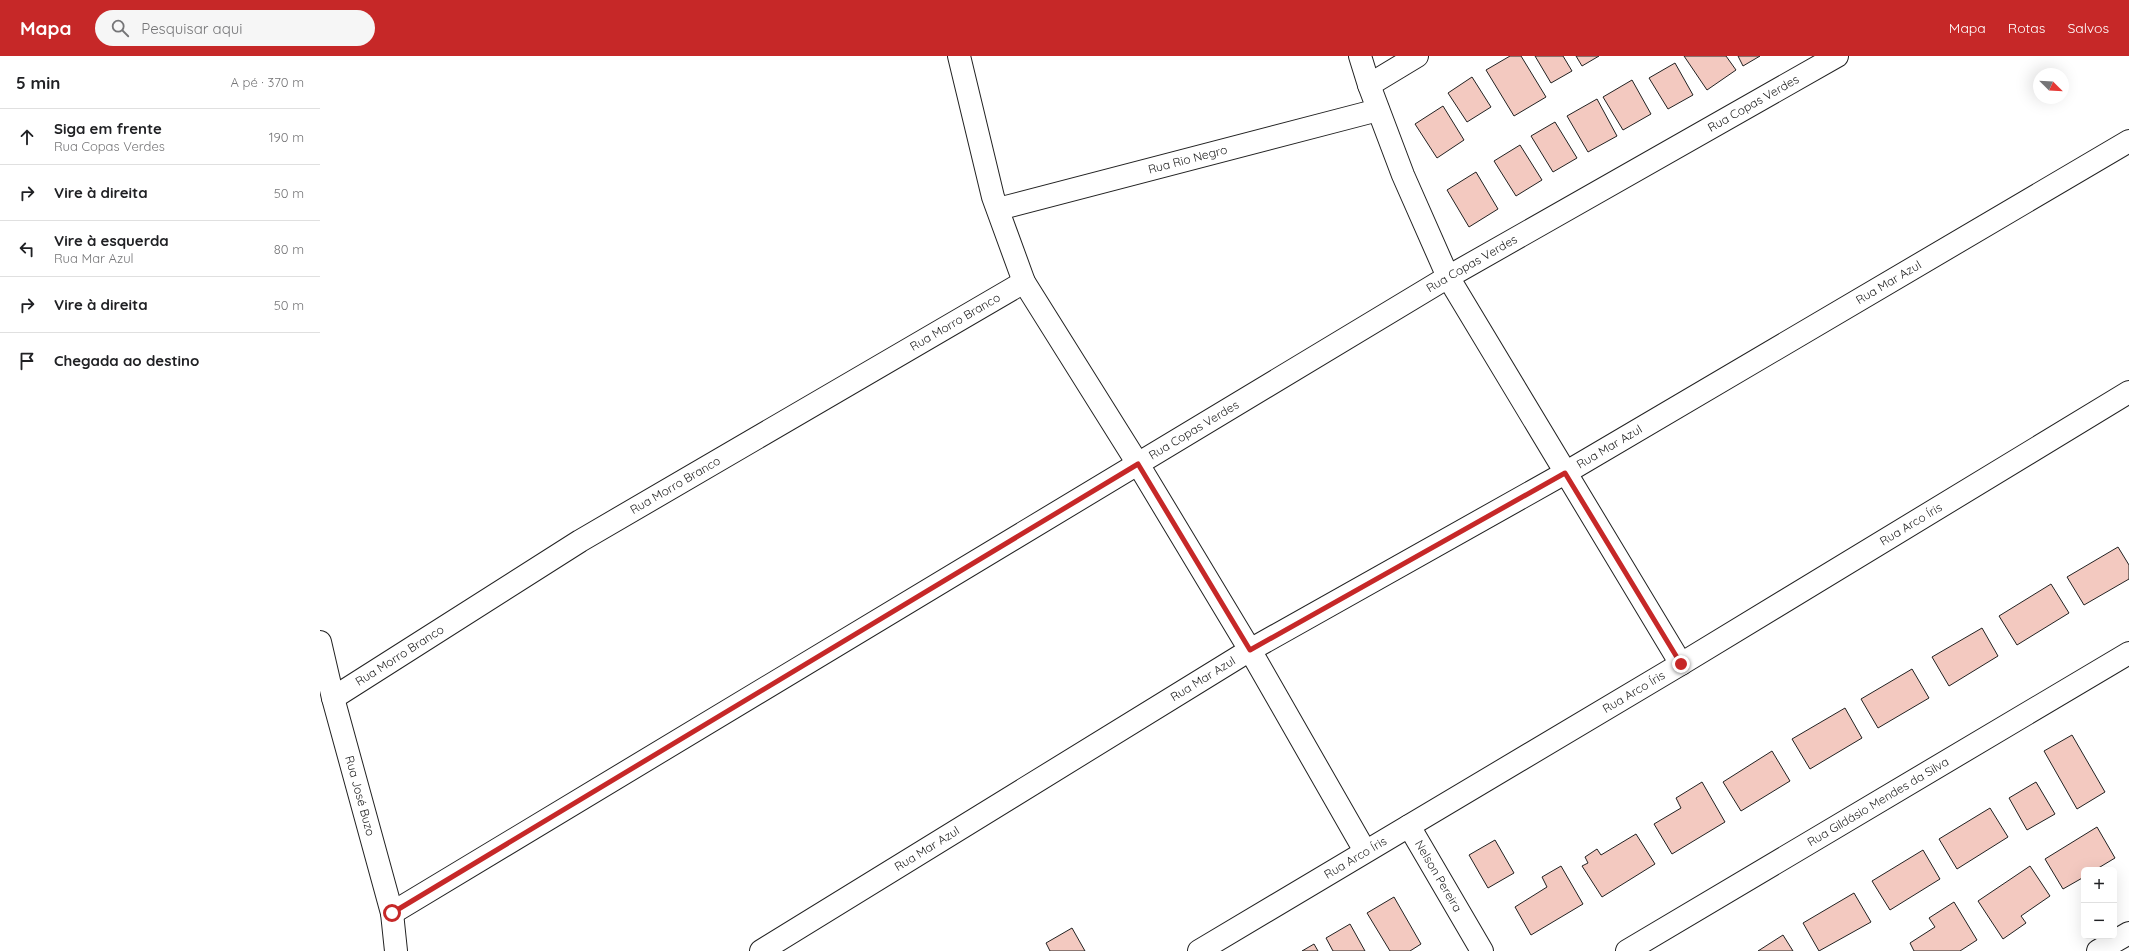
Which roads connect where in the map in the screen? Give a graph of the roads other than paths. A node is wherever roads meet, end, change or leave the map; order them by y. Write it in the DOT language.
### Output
graph roads {
  1 [pos="959,56"];
  2 [pos="1360,56"];
  3 [pos="1417,56"];
  4 [pos="1837,56"];
  5 [pos="1369,85"];
  6 [pos="1378,110"];
  7 [pos="2129,140"];
  8 [pos="998,209"];
  9 [pos="1448,277"];
  10 [pos="1024,282"];
  11 [pos="2129,392"];
  12 [pos="1138,464"];
  13 [pos="1565,473"];
  14 [pos="320,642"];
  15 [pos="1250,650"];
  16 [pos="2129,653"];
  17 [pos="1681,664"];
  18 [pos="333,698"];
  19 [pos="1409,826"];
  20 [pos="1365,851"];
  21 [pos="392,913"];
  22 [pos="2129,933"];
  23 [pos="396,951"];
  24 [pos="761,951"];
  25 [pos="1199,951"];
  26 [pos="1482,951"];
  27 [pos="1627,951"];
  28 [pos="2098,951"];
  1 -- 8 [label="street"];
  2 -- 5 [label="street"];
  3 -- 5 [label="street"];
  4 -- 9 [label="street, Rua Copas Verdes"];
  5 -- 6 [label="street"];
  6 -- 8 [label="street, Rua Rio Negro"];
  6 -- 9 [label="street"];
  7 -- 13 [label="street, Rua Mar Azul"];
  8 -- 10 [label="street"];
  9 -- 12 [label="street, Rua Copas Verdes"];
  9 -- 13 [label="street"];
  10 -- 12 [label="street"];
  10 -- 18 [label="street, Rua Morro Branco"];
  11 -- 17 [label="street, Rua Arco Íris"];
  12 -- 15 [label="street"];
  12 -- 21 [label="street, Rua Copas Verdes"];
  13 -- 15 [label="street, Rua Mar Azul"];
  13 -- 17 [label="street"];
  14 -- 18 [label="street, Rua José Buzo"];
  15 -- 20 [label="street"];
  15 -- 24 [label="street, Rua Mar Azul"];
  16 -- 27 [label="street, Rua Gildásio Mendes da Silva"];
  17 -- 19 [label="street, Rua Arco Íris"];
  18 -- 21 [label="street, Rua José Buzo"];
  19 -- 20 [label="street, Rua Arco Íris"];
  19 -- 26 [label="street, Nelson Pereira"];
  20 -- 25 [label="street, Rua Arco Íris"];
  21 -- 23 [label="street, Rua José Buzo"];
  22 -- 28 [label="street"];
}
